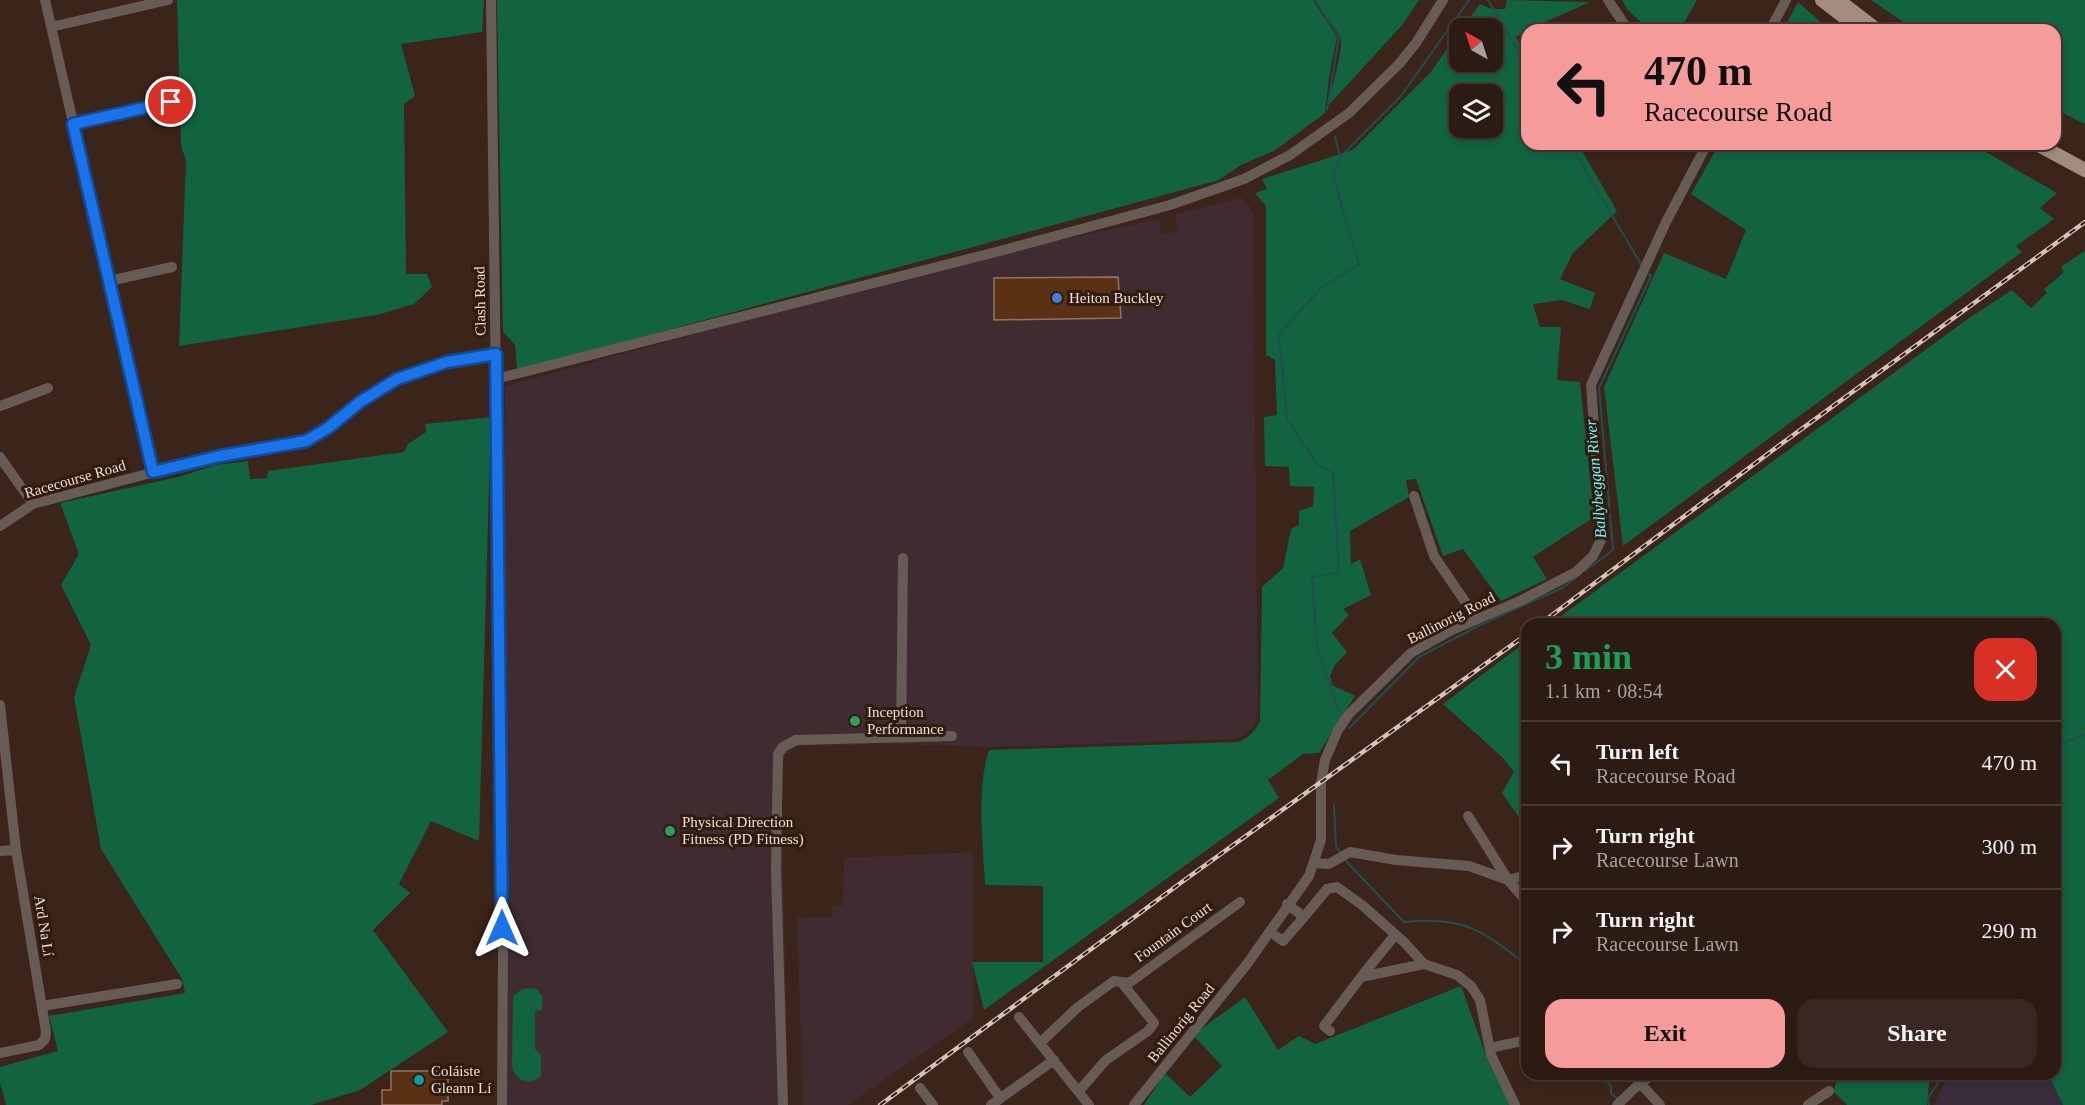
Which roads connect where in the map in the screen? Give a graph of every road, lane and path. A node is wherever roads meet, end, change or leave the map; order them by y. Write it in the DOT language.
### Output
graph roads {
  1 [pos="45,0"];
  2 [pos="168,0"];
  3 [pos="491,0"];
  4 [pos="1443,0"];
  5 [pos="1608,0"];
  6 [pos="1786,0"];
  7 [pos="1822,0"];
  8 [pos="1838,0"];
  9 [pos="1624,24"];
  10 [pos="1773,24"];
  11 [pos="1853,24"];
  12 [pos="1868,24"];
  13 [pos="51,27"];
  14 [pos="171,102"];
  15 [pos="73,124"];
  16 [pos="2061,146"];
  17 [pos="1704,150"];
  18 [pos="2048,150"];
  19 [pos="2085,160"];
  20 [pos="2085,170"];
  21 [pos="172,267"];
  22 [pos="109,280"];
  23 [pos="496,354"];
  24 [pos="496,379"];
  25 [pos="48,388"];
  26 [pos="0,405"];
  27 [pos="0,458"];
  28 [pos="153,472"];
  29 [pos="1414,495"];
  30 [pos="33,504"];
  31 [pos="0,526"];
  32 [pos="903,558"];
  33 [pos="1476,619"];
  34 [pos="0,705"];
  35 [pos="952,736"];
  36 [pos="901,738"];
  37 [pos="1468,816"];
  38 [pos="16,850"];
  39 [pos="0,851"];
  40 [pos="1314,863"];
  41 [pos="1521,877"];
  42 [pos="1508,880"];
  43 [pos="1521,895"];
  44 [pos="1240,902"];
  45 [pos="1287,904"];
  46 [pos="1304,917"];
  47 [pos="1395,935"];
  48 [pos="1276,936"];
  49 [pos="1424,964"];
  50 [pos="1361,977"];
  51 [pos="1122,983"];
  52 [pos="177,984"];
  53 [pos="42,1006"];
  54 [pos="1019,1017"];
  55 [pos="1330,1031"];
  56 [pos="1521,1041"];
  57 [pos="1040,1042"];
  58 [pos="1490,1048"];
  59 [pos="968,1052"];
  60 [pos="0,1053"];
  61 [pos="1054,1060"];
  62 [pos="1636,1080"];
  63 [pos="1645,1080"];
  64 [pos="1639,1084"];
  65 [pos="920,1088"];
  66 [pos="1829,1090"];
  67 [pos="1079,1091"];
  68 [pos="1000,1098"];
  69 [pos="502,1105"];
  70 [pos="783,1105"];
  71 [pos="933,1105"];
  72 [pos="991,1105"];
  73 [pos="1088,1105"];
  74 [pos="1134,1105"];
  75 [pos="1515,1105"];
  76 [pos="1617,1105"];
  77 [pos="1660,1105"];
  78 [pos="1808,1105"];
  1 -- 13 [label="street"];
  2 -- 13 [label="street"];
  3 -- 23 [label="street, Clash Road"];
  4 -- 24 [label="street"];
  5 -- 9 [label="street"];
  6 -- 10 [label="street"];
  7 -- 11 [label="main road"];
  8 -- 12 [label="main road"];
  13 -- 15 [label="street"];
  14 -- 15 [label="street"];
  15 -- 22 [label="street"];
  16 -- 19 [label="main road"];
  17 -- 33 [label="street, Ballinorig Road"];
  18 -- 20 [label="main road"];
  21 -- 22 [label="street"];
  22 -- 28 [label="street"];
  23 -- 24 [label="street, Clash Road"];
  23 -- 28 [label="street, Racecourse Road"];
  24 -- 69 [label="street, Clash Road"];
  25 -- 26 [label="street"];
  27 -- 30 [label="street"];
  28 -- 30 [label="street, Racecourse Road"];
  29 -- 33 [label="street"];
  30 -- 31 [label="street, Racecourse Road"];
  32 -- 36 [label="street"];
  33 -- 40 [label="street, Ballinorig Road"];
  34 -- 38 [label="street, Ard Na Lí"];
  35 -- 36 [label="street"];
  36 -- 70 [label="street"];
  37 -- 42 [label="street"];
  38 -- 39 [label="street"];
  38 -- 53 [label="street, Ard Na Lí"];
  40 -- 42 [label="street"];
  40 -- 45 [label="street, Ballinorig Road"];
  41 -- 42 [label="street"];
  42 -- 43 [label="street"];
  44 -- 51 [label="street, Fountain Court"];
  45 -- 46 [label="street"];
  45 -- 74 [label="street, Ballinorig Road"];
  46 -- 47 [label="street"];
  46 -- 48 [label="street"];
  47 -- 49 [label="street"];
  47 -- 50 [label="street"];
  49 -- 50 [label="street"];
  49 -- 58 [label="street"];
  50 -- 55 [label="street"];
  51 -- 57 [label="street, Fountain Court"];
  51 -- 67 [label="street"];
  52 -- 53 [label="street"];
  53 -- 60 [label="street, Ard Na Lí"];
  54 -- 57 [label="street"];
  56 -- 58 [label="street"];
  57 -- 61 [label="street"];
  58 -- 75 [label="street"];
  59 -- 68 [label="street"];
  61 -- 67 [label="street"];
  61 -- 68 [label="street"];
  62 -- 64 [label="street"];
  63 -- 64 [label="street"];
  64 -- 76 [label="street"];
  64 -- 77 [label="street"];
  65 -- 71 [label="street"];
  66 -- 78 [label="street"];
  67 -- 73 [label="street"];
  68 -- 72 [label="street"];
}
